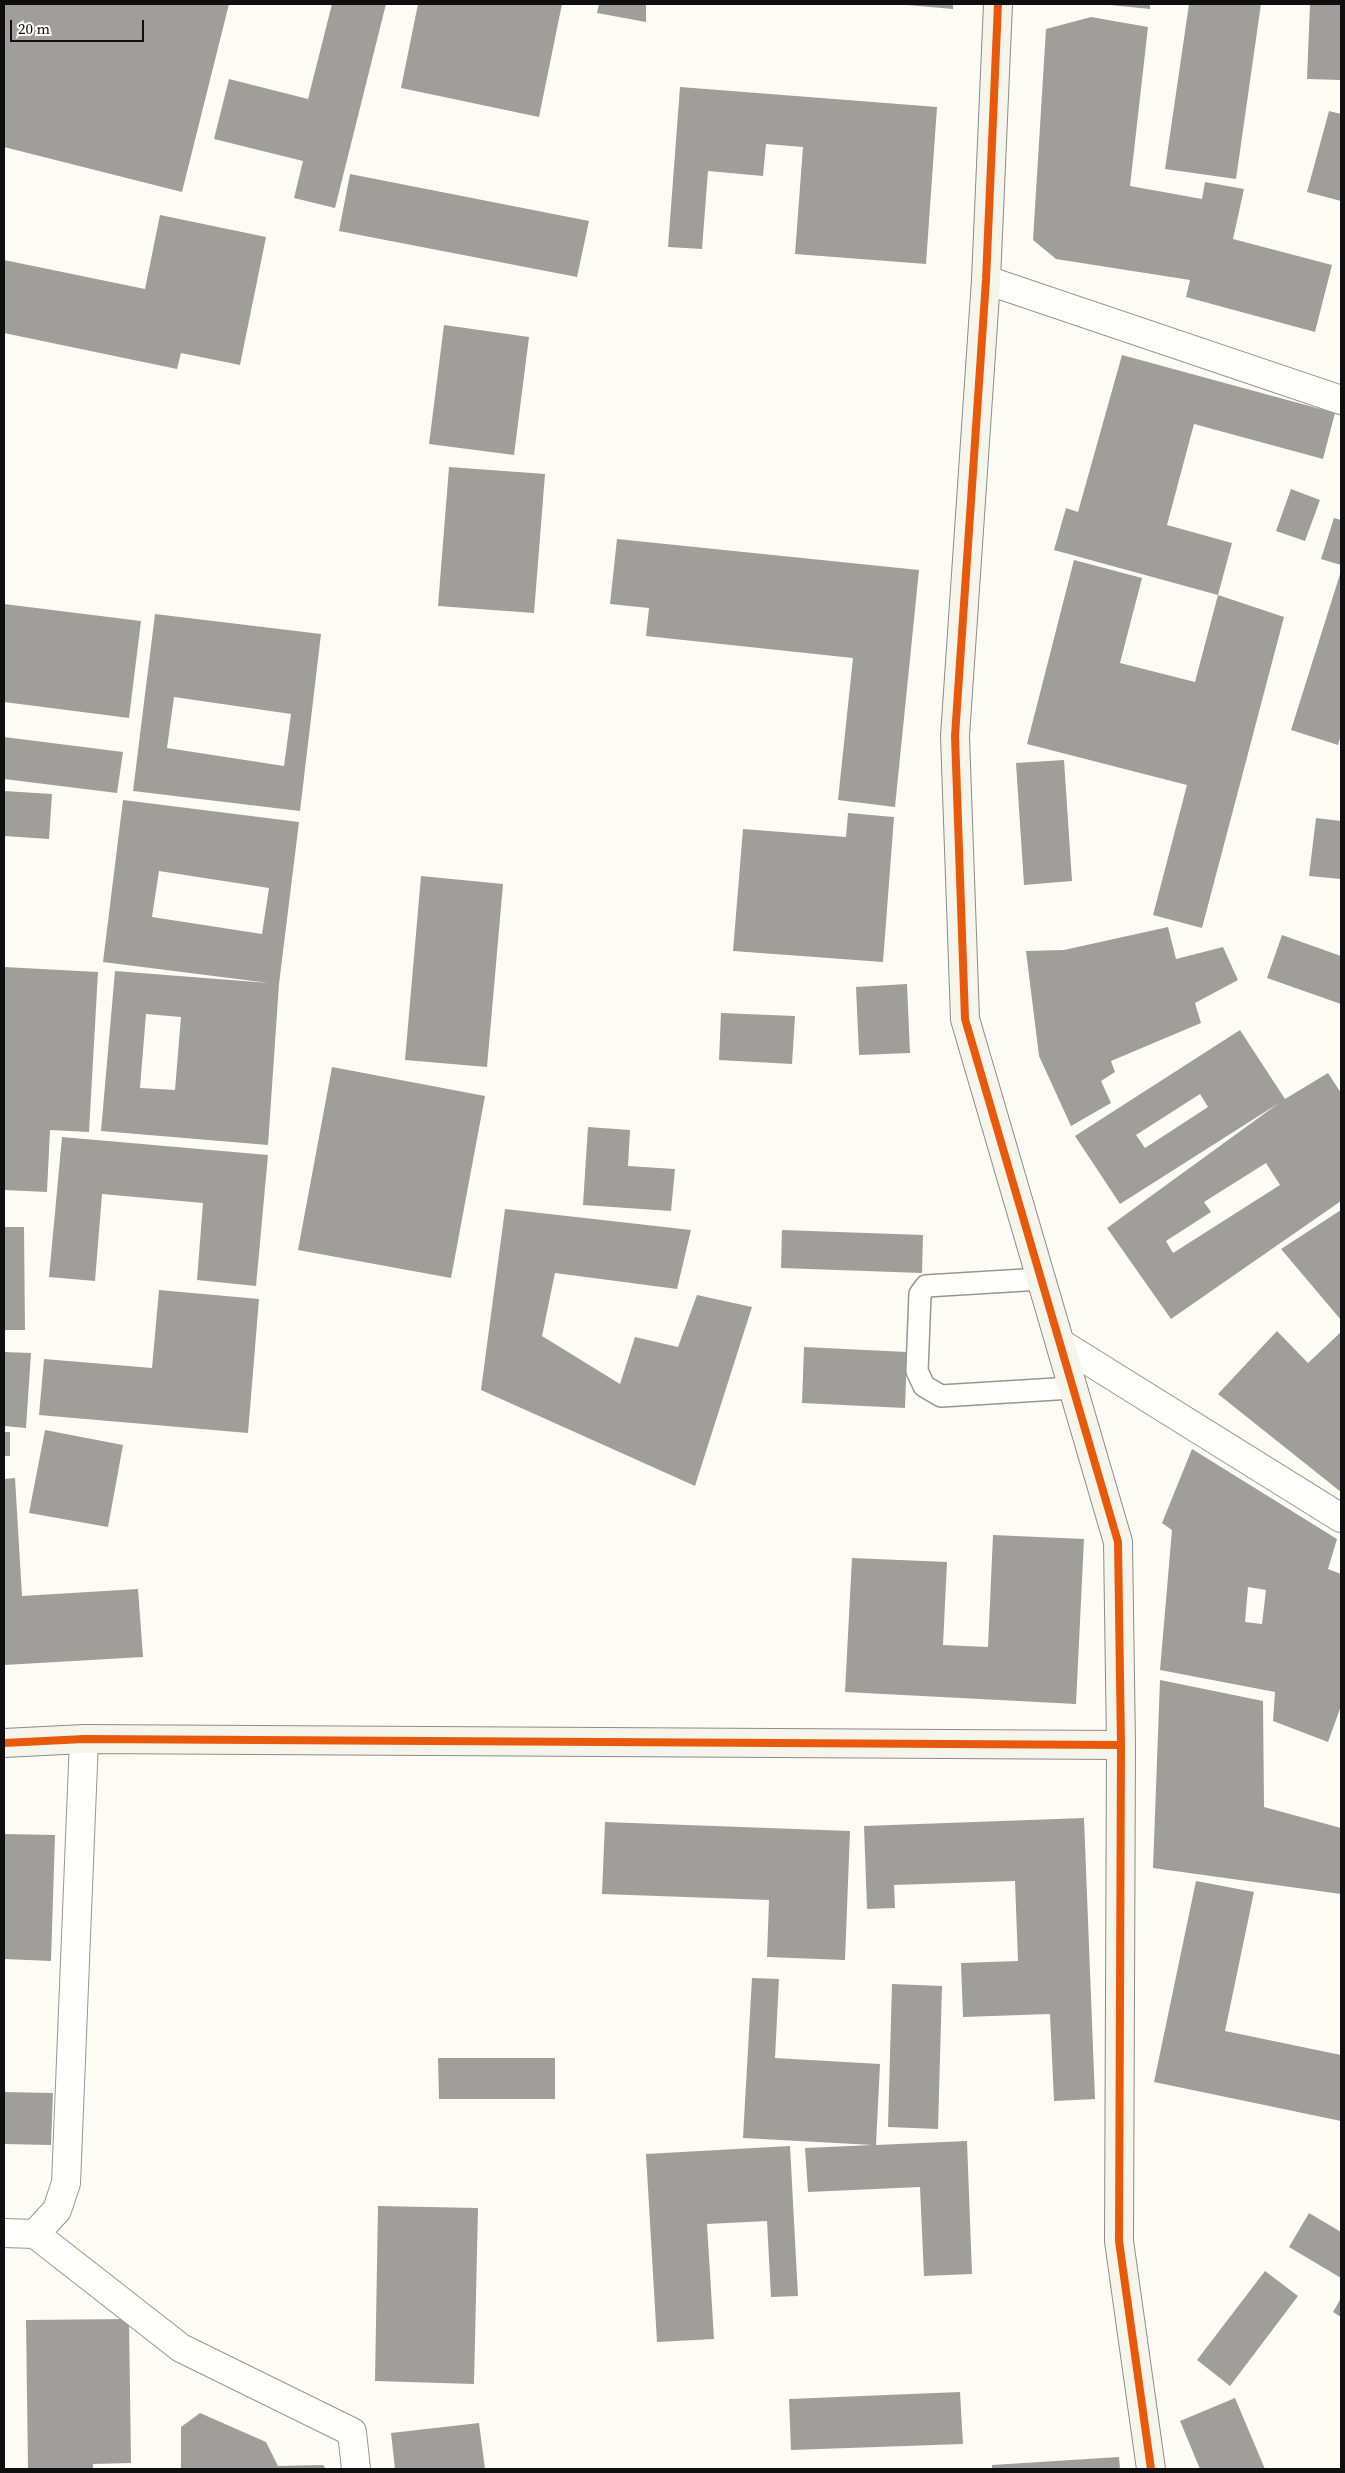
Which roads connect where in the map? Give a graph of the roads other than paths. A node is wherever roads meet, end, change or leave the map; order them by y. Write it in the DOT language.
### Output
graph roads {
  1 [pos="998,4"];
  2 [pos="986,280"];
  3 [pos="1341,400"];
  4 [pos="1041,1279"];
  5 [pos="1060,1344"];
  6 [pos="1072,1388"];
  7 [pos="1341,1518"];
  8 [pos="84,1739"];
  9 [pos="4,1743"];
  10 [pos="1121,1745"];
  11 [pos="4,2233"];
  12 [pos="35,2234"];
  13 [pos="356,2469"];
  14 [pos="1151,2469"];
  1 -- 2 [label="street"];
  2 -- 3 [label="street"];
  2 -- 4 [label="street"];
  4 -- 5 [label="street"];
  4 -- 6 [label="lane"];
  5 -- 6 [label="street"];
  5 -- 7 [label="street"];
  6 -- 10 [label="street"];
  8 -- 9 [label="street"];
  8 -- 10 [label="street"];
  8 -- 12 [label="street"];
  10 -- 14 [label="street"];
  11 -- 12 [label="street"];
  12 -- 13 [label="street"];
}
